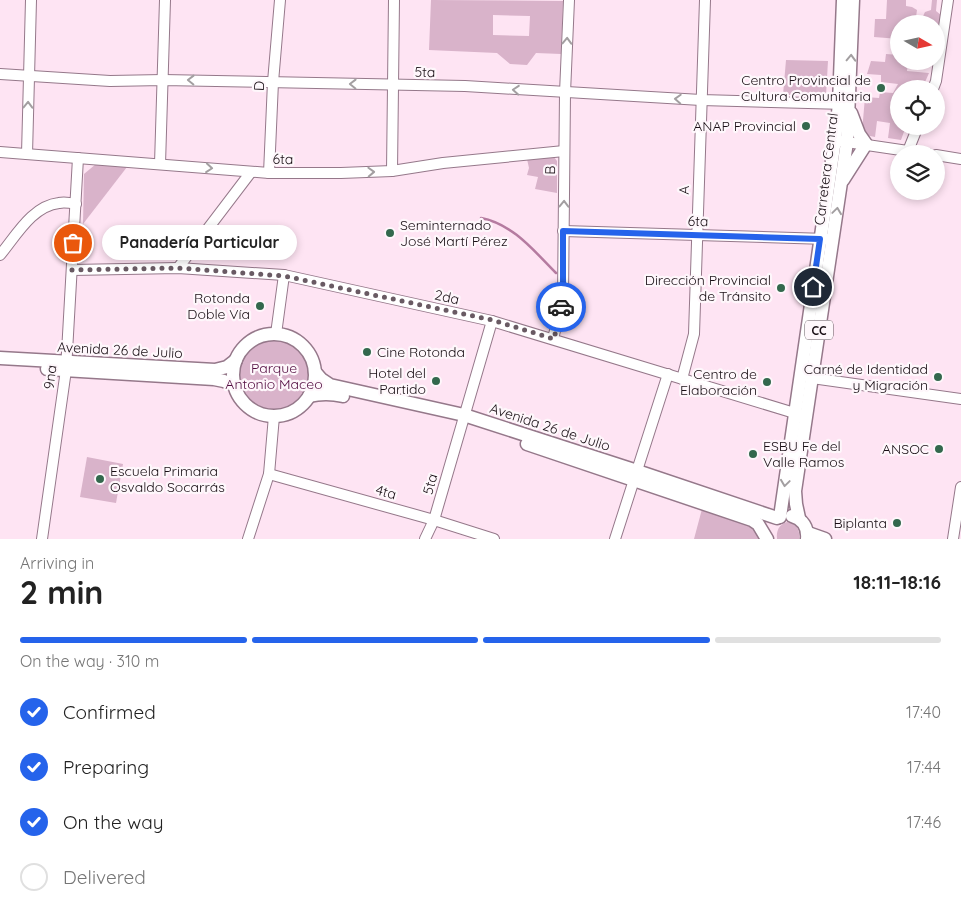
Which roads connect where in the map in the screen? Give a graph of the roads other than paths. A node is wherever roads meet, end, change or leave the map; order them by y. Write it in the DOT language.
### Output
graph roads {
  1 [pos="31,0"];
  2 [pos="165,0"];
  3 [pos="280,0"];
  4 [pos="394,0"];
  5 [pos="569,0"];
  6 [pos="705,0"];
  7 [pos="843,0"];
  8 [pos="853,0"];
  9 [pos="948,0"];
  10 [pos="0,74"];
  11 [pos="28,76"];
  12 [pos="163,80"];
  13 [pos="936,80"];
  14 [pos="273,82"];
  15 [pos="393,85"];
  16 [pos="565,93"];
  17 [pos="701,100"];
  18 [pos="844,104"];
  19 [pos="841,141"];
  20 [pos="866,144"];
  21 [pos="890,148"];
  22 [pos="564,151"];
  23 [pos="0,152"];
  24 [pos="27,154"];
  25 [pos="945,156"];
  26 [pos="78,158"];
  27 [pos="961,158"];
  28 [pos="160,164"];
  29 [pos="392,171"];
  30 [pos="251,172"];
  31 [pos="269,173"];
  32 [pos="840,184"];
  33 [pos="76,204"];
  34 [pos="563,231"];
  35 [pos="697,235"];
  36 [pos="826,239"];
  37 [pos="0,255"];
  38 [pos="178,268"];
  39 [pos="72,270"];
  40 [pos="284,276"];
  41 [pos="817,304"];
  42 [pos="492,320"];
  43 [pos="276,334"];
  44 [pos="554,339"];
  45 [pos="0,358"];
  46 [pos="236,360"];
  47 [pos="66,366"];
  48 [pos="0,367"];
  49 [pos="314,372"];
  50 [pos="668,374"];
  51 [pos="812,378"];
  52 [pos="682,379"];
  53 [pos="234,385"];
  54 [pos="309,396"];
  55 [pos="961,399"];
  56 [pos="801,415"];
  57 [pos="274,416"];
  58 [pos="463,419"];
  59 [pos="269,474"];
  60 [pos="636,475"];
  61 [pos="961,487"];
  62 [pos="778,517"];
  63 [pos="799,518"];
  64 [pos="434,520"];
  65 [pos="808,536"];
  66 [pos="42,539"];
  67 [pos="248,539"];
  68 [pos="425,539"];
  69 [pos="494,539"];
  70 [pos="615,539"];
  71 [pos="767,539"];
  72 [pos="825,539"];
  73 [pos="953,539"];
  1 -- 11 [label="street"];
  2 -- 12 [label="street"];
  3 -- 14 [label="street, D"];
  4 -- 15 [label="street"];
  16 -- 5 [label="street, B, one-way"];
  6 -- 17 [label="street, A"];
  7 -- 18 [label="main road, Carretera Central / CC"];
  18 -- 8 [label="main road, Carretera Central / CC, one-way"];
  9 -- 13 [label="street"];
  10 -- 11 [label="street, 5ta"];
  11 -- 12 [label="street, 5ta"];
  24 -- 11 [label="street, one-way"];
  14 -- 12 [label="street, 5ta, one-way"];
  12 -- 28 [label="street"];
  15 -- 14 [label="street, 5ta, one-way"];
  14 -- 31 [label="street, D"];
  16 -- 15 [label="street, 5ta, one-way"];
  15 -- 29 [label="street"];
  17 -- 16 [label="street, 5ta, one-way"];
  16 -- 22 [label="street, B"];
  17 -- 18 [label="street, 5ta"];
  17 -- 35 [label="street, A"];
  18 -- 19 [label="main road, Carretera Central / CC"];
  18 -- 20 [label="main road"];
  19 -- 20 [label="street"];
  19 -- 32 [label="main road, Carretera Central / CC"];
  19 -- 36 [label="main road, Carretera Central / CC"];
  20 -- 21 [label="street"];
  20 -- 32 [label="main road"];
  22 -- 29 [label="street, 6ta"];
  34 -- 22 [label="street, B, one-way"];
  23 -- 24 [label="street, 6ta"];
  24 -- 26 [label="street, 6ta"];
  25 -- 27 [label="street"];
  26 -- 28 [label="street, 6ta"];
  26 -- 33 [label="street, 9na"];
  28 -- 30 [label="street, 6ta, one-way"];
  31 -- 29 [label="street, 6ta, one-way"];
  30 -- 31 [label="street, 6ta"];
  30 -- 38 [label="street"];
  36 -- 32 [label="main road, Carretera Central / CC, one-way"];
  33 -- 37 [label="street"];
  33 -- 39 [label="street, 9na"];
  34 -- 35 [label="street, 6ta"];
  34 -- 44 [label="street, B"];
  35 -- 36 [label="street, 6ta"];
  35 -- 52 [label="street, A"];
  36 -- 41 [label="main road, Carretera Central / CC"];
  38 -- 39 [label="street, 2da"];
  38 -- 40 [label="street, 2da"];
  39 -- 47 [label="street, 9na"];
  40 -- 42 [label="street, 2da"];
  40 -- 43 [label="street"];
  41 -- 51 [label="main road, Carretera Central / CC"];
  41 -- 56 [label="main road, Carretera Central / CC"];
  42 -- 44 [label="street, 2da"];
  42 -- 58 [label="street, 5ta"];
  43 -- 46 [label="main road"];
  43 -- 49 [label="main road"];
  44 -- 50 [label="street, 2da"];
  45 -- 47 [label="main road, Avenida 26 de Julio"];
  46 -- 47 [label="main road, Avenida 26 de Julio"];
  46 -- 53 [label="main road"];
  47 -- 48 [label="main road, Avenida 26 de Julio"];
  47 -- 53 [label="main road, Avenida 26 de Julio"];
  47 -- 66 [label="street, 9na"];
  49 -- 54 [label="main road"];
  49 -- 58 [label="main road, Avenida 26 de Julio"];
  50 -- 52 [label="street, 2da"];
  50 -- 60 [label="street"];
  51 -- 55 [label="street"];
  51 -- 56 [label="main road, Carretera Central / CC"];
  52 -- 56 [label="street, 2da"];
  53 -- 57 [label="main road"];
  54 -- 57 [label="main road"];
  54 -- 58 [label="main road, Avenida 26 de Julio"];
  56 -- 62 [label="main road, Carretera Central / CC, one-way"];
  56 -- 63 [label="main road, Carretera Central / CC"];
  57 -- 59 [label="street"];
  58 -- 60 [label="main road, Avenida 26 de Julio"];
  58 -- 64 [label="street, 5ta"];
  59 -- 64 [label="street, 4ta"];
  59 -- 67 [label="street"];
  60 -- 62 [label="main road, Avenida 26 de Julio"];
  60 -- 70 [label="street"];
  60 -- 71 [label="main road, Avenida 26 de Julio"];
  61 -- 73 [label="street"];
  62 -- 63 [label="main road, Avenida 26 de Julio"];
  62 -- 71 [label="main road, CC"];
  63 -- 65 [label="main road, CC"];
  64 -- 68 [label="street, 5ta"];
  64 -- 69 [label="street, 4ta"];
  65 -- 72 [label="main road"];
}
